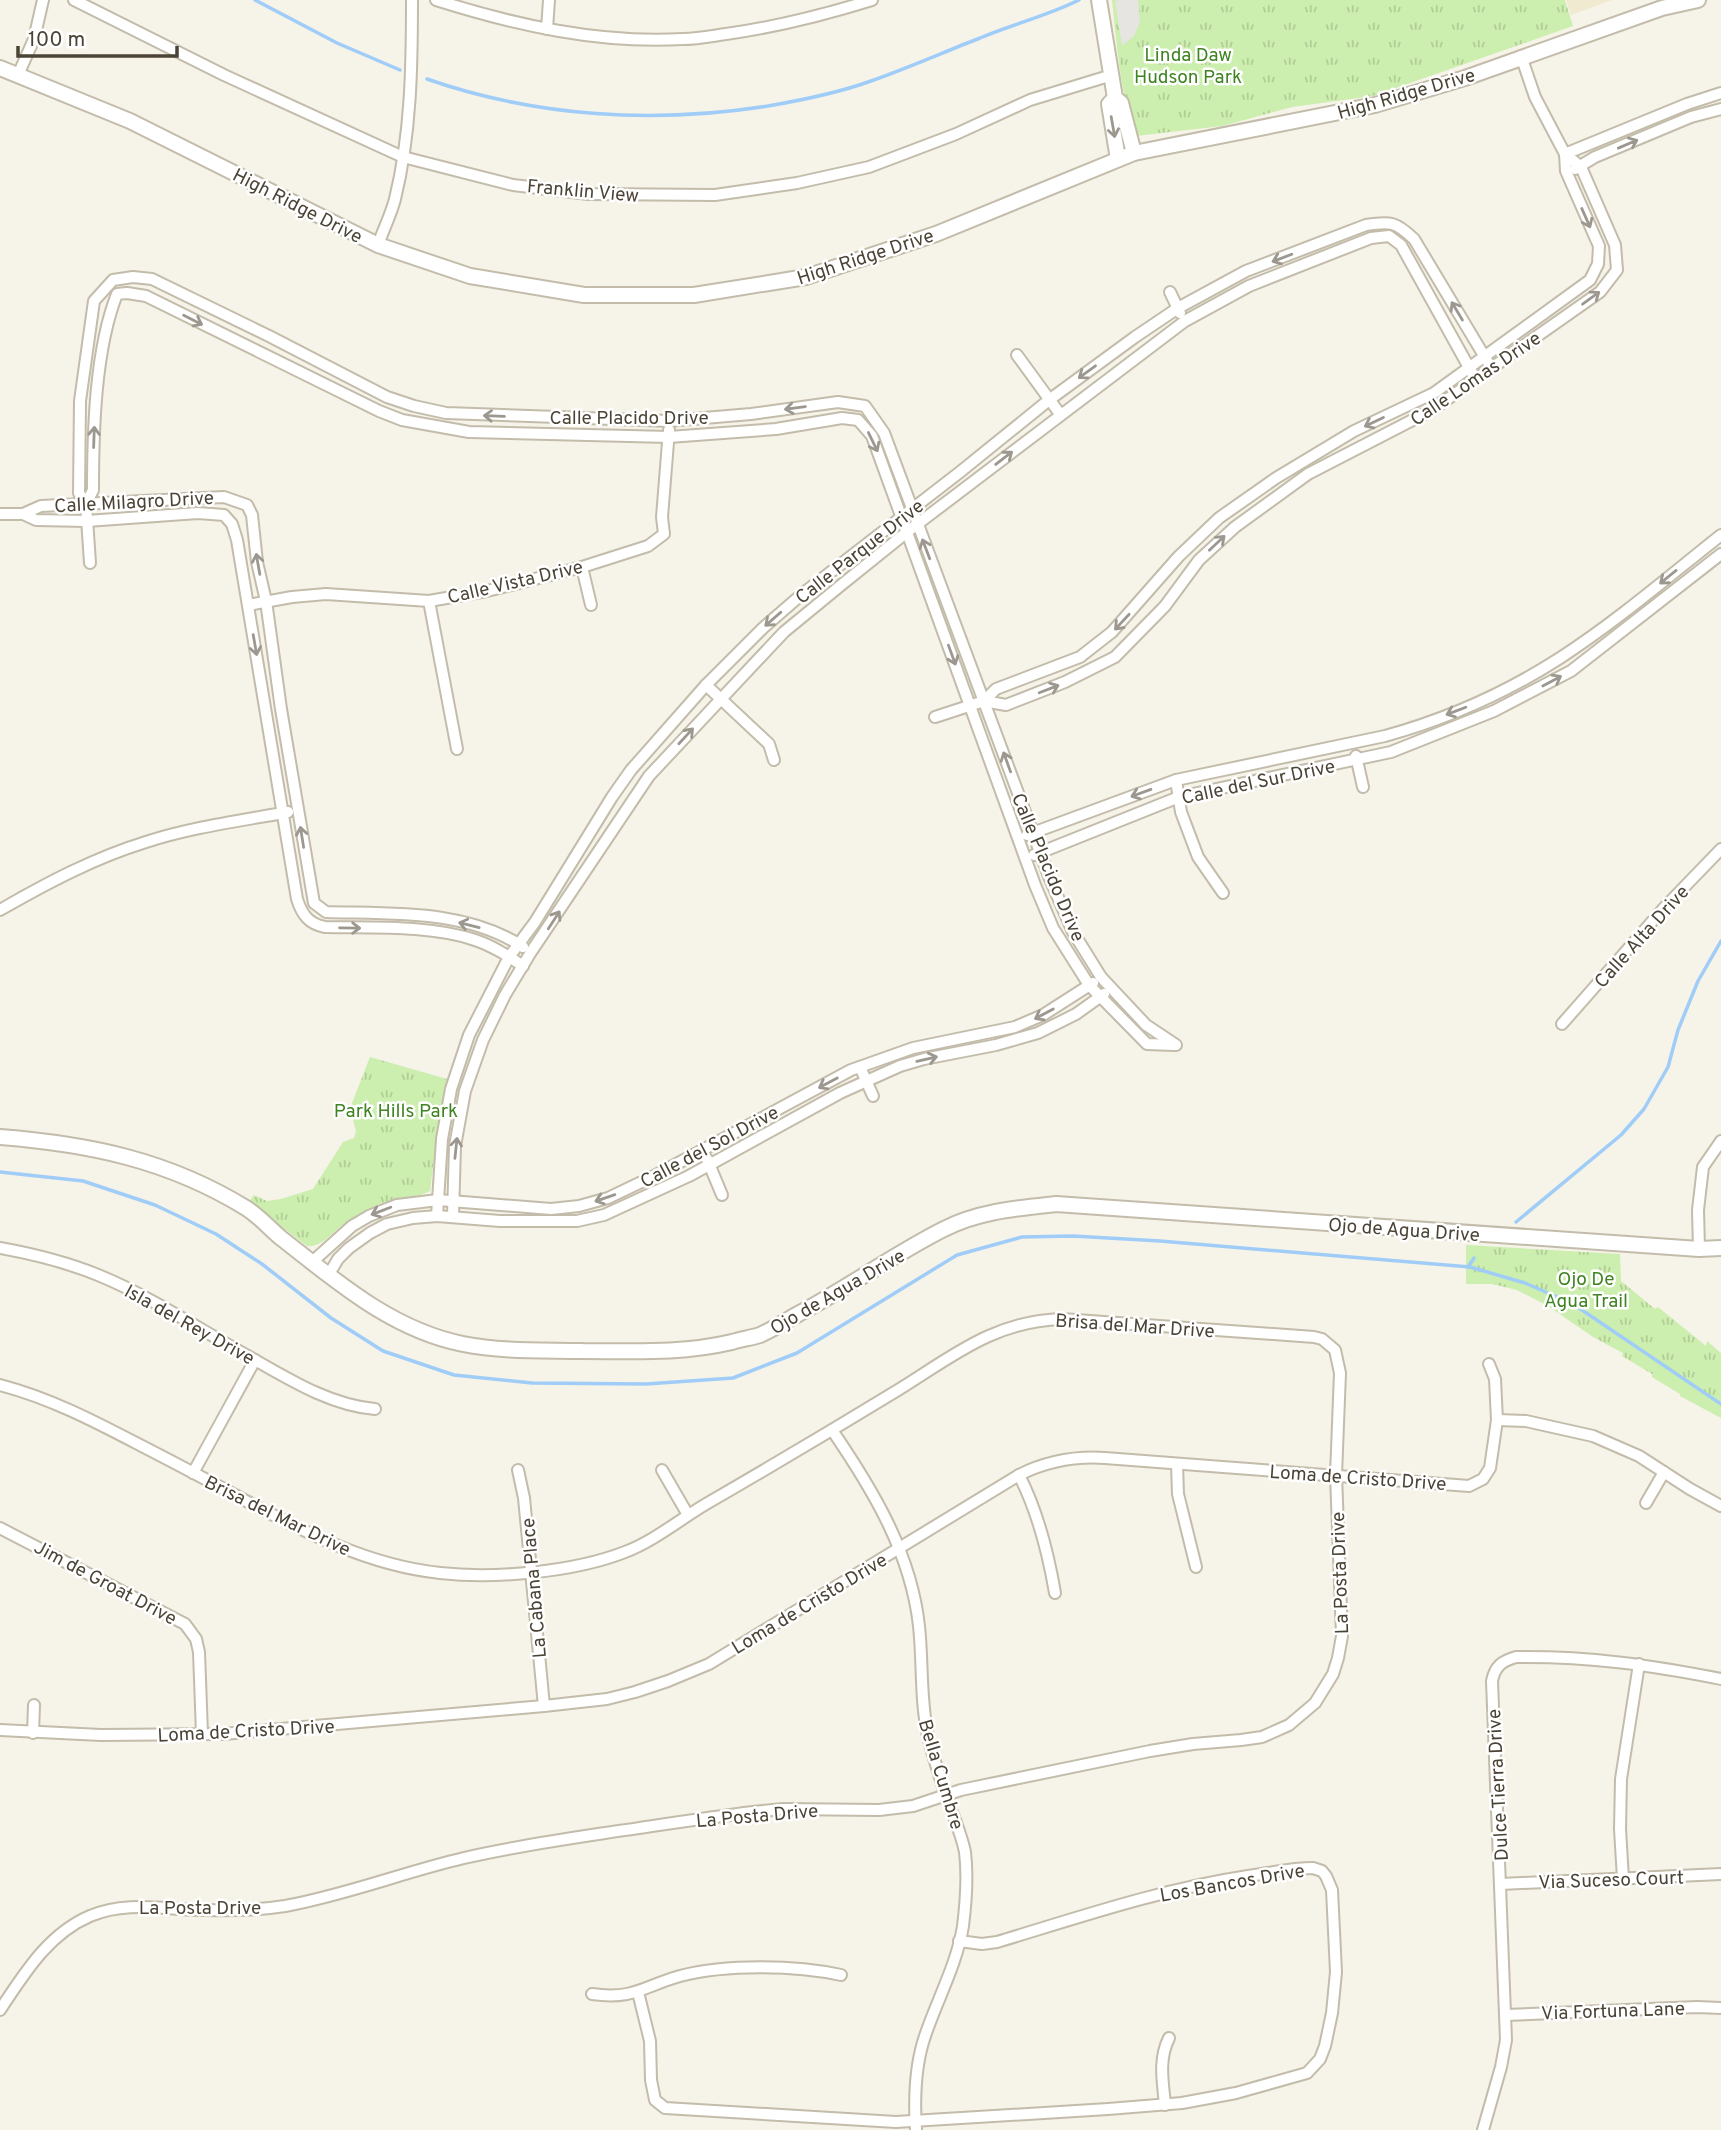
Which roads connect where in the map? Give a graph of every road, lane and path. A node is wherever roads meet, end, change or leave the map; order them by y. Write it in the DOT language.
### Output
graph roads {
  1 [pos="43,0"];
  2 [pos="74,0"];
  3 [pos="412,0"];
  4 [pos="436,0"];
  5 [pos="549,0"];
  6 [pos="872,0"];
  7 [pos="1099,0"];
  8 [pos="1698,0"];
  9 [pos="547,29"];
  10 [pos="1521,56"];
  11 [pos="0,68"];
  12 [pos="18,75"];
  13 [pos="1112,75"];
  14 [pos="1721,93"];
  15 [pos="1115,98"];
  16 [pos="1721,109"];
  17 [pos="1134,153"];
  18 [pos="1565,154"];
  19 [pos="403,157"];
  20 [pos="1118,159"];
  21 [pos="1581,167"];
  22 [pos="1566,171"];
  23 [pos="1391,223"];
  24 [pos="1389,236"];
  25 [pos="378,245"];
  26 [pos="1598,264"];
  27 [pos="1617,270"];
  28 [pos="113,280"];
  29 [pos="1170,292"];
  30 [pos="117,293"];
  31 [pos="1556,304"];
  32 [pos="1178,307"];
  33 [pos="1566,316"];
  34 [pos="1185,321"];
  35 [pos="269,336"];
  36 [pos="262,354"];
  37 [pos="1017,355"];
  38 [pos="1484,356"];
  39 [pos="1469,367"];
  40 [pos="1492,369"];
  41 [pos="1476,380"];
  42 [pos="387,397"];
  43 [pos="1049,400"];
  44 [pos="79,401"];
  45 [pos="96,402"];
  46 [pos="865,406"];
  47 [pos="379,411"];
  48 [pos="1060,414"];
  49 [pos="519,417"];
  50 [pos="858,420"];
  51 [pos="669,421"];
  52 [pos="518,432"];
  53 [pos="669,437"];
  54 [pos="1303,462"];
  55 [pos="961,472"];
  56 [pos="1308,474"];
  57 [pos="970,485"];
  58 [pos="239,501"];
  59 [pos="86,503"];
  60 [pos="912,508"];
  61 [pos="0,514"];
  62 [pos="23,514"];
  63 [pos="901,517"];
  64 [pos="228,520"];
  65 [pos="87,521"];
  66 [pos="912,528"];
  67 [pos="1721,535"];
  68 [pos="1721,554"];
  69 [pos="90,564"];
  70 [pos="582,567"];
  71 [pos="801,595"];
  72 [pos="1145,596"];
  73 [pos="945,598"];
  74 [pos="266,601"];
  75 [pos="429,601"];
  76 [pos="933,604"];
  77 [pos="248,605"];
  78 [pos="591,605"];
  79 [pos="811,610"];
  80 [pos="1161,610"];
  81 [pos="1621,614"];
  82 [pos="1630,626"];
  83 [pos="706,685"];
  84 [pos="722,698"];
  85 [pos="1488,699"];
  86 [pos="984,701"];
  87 [pos="970,706"];
  88 [pos="281,709"];
  89 [pos="266,711"];
  90 [pos="1494,711"];
  91 [pos="935,717"];
  92 [pos="1354,742"];
  93 [pos="457,749"];
  94 [pos="774,760"];
  95 [pos="1357,760"];
  96 [pos="1176,780"];
  97 [pos="1363,787"];
  98 [pos="1179,797"];
  99 [pos="298,810"];
  100 [pos="283,813"];
  101 [pos="601,816"];
  102 [pos="616,826"];
  103 [pos="1033,832"];
  104 [pos="1018,838"];
  105 [pos="1721,849"];
  106 [pos="1041,853"];
  107 [pos="1025,858"];
  108 [pos="1223,892"];
  109 [pos="316,906"];
  110 [pos="0,910"];
  111 [pos="422,916"];
  112 [pos="306,919"];
  113 [pos="421,931"];
  114 [pos="519,944"];
  115 [pos="531,952"];
  116 [pos="509,957"];
  117 [pos="523,966"];
  118 [pos="1101,977"];
  119 [pos="1089,985"];
  120 [pos="1112,988"];
  121 [pos="1100,997"];
  122 [pos="1562,1024"];
  123 [pos="469,1035"];
  124 [pos="965,1038"];
  125 [pos="483,1040"];
  126 [pos="967,1051"];
  127 [pos="860,1067"];
  128 [pos="866,1081"];
  129 [pos="873,1096"];
  130 [pos="447,1110"];
  131 [pos="461,1112"];
  132 [pos="0,1137"];
  133 [pos="1721,1141"];
  134 [pos="702,1151"];
  135 [pos="710,1165"];
  136 [pos="722,1195"];
  137 [pos="438,1200"];
  138 [pos="453,1201"];
  139 [pos="511,1207"];
  140 [pos="438,1216"];
  141 [pos="453,1216"];
  142 [pos="511,1221"];
  143 [pos="0,1248"];
  144 [pos="1721,1248"];
  145 [pos="1699,1249"];
  146 [pos="312,1262"];
  147 [pos="329,1273"];
  148 [pos="255,1360"];
  149 [pos="1489,1364"];
  150 [pos="0,1385"];
  151 [pos="375,1409"];
  152 [pos="1497,1420"];
  153 [pos="832,1430"];
  154 [pos="1177,1464"];
  155 [pos="517,1470"];
  156 [pos="662,1470"];
  157 [pos="1664,1472"];
  158 [pos="193,1473"];
  159 [pos="1020,1475"];
  160 [pos="1336,1475"];
  161 [pos="1646,1503"];
  162 [pos="1721,1506"];
  163 [pos="688,1515"];
  164 [pos="0,1528"];
  165 [pos="900,1548"];
  166 [pos="1196,1567"];
  167 [pos="532,1571"];
  168 [pos="1055,1593"];
  169 [pos="1639,1664"];
  170 [pos="1721,1679"];
  171 [pos="34,1705"];
  172 [pos="544,1706"];
  173 [pos="0,1730"];
  174 [pos="33,1733"];
  175 [pos="202,1734"];
  176 [pos="947,1796"];
  177 [pos="1721,1874"];
  178 [pos="1623,1879"];
  179 [pos="1501,1884"];
  180 [pos="960,1941"];
  181 [pos="841,1975"];
  182 [pos="639,1992"];
  183 [pos="592,1994"];
  184 [pos="1721,2008"];
  185 [pos="0,2011"];
  186 [pos="1506,2015"];
  187 [pos="1169,2038"];
  188 [pos="1165,2105"];
  189 [pos="915,2125"];
  190 [pos="1483,2130"];
  1 -- 12 [label="street"];
  2 -- 19 [label="street, Franklin View"];
  3 -- 19 [label="street"];
  4 -- 9 [label="street"];
  5 -- 9 [label="street"];
  6 -- 9 [label="street"];
  7 -- 13 [label="street"];
  8 -- 10 [label="street, High Ridge Drive"];
  10 -- 17 [label="street, High Ridge Drive"];
  10 -- 18 [label="street"];
  11 -- 12 [label="street, High Ridge Drive"];
  12 -- 25 [label="street, High Ridge Drive"];
  13 -- 15 [label="street"];
  13 -- 19 [label="street, Franklin View"];
  14 -- 18 [label="street"];
  15 -- 17 [label="street"];
  15 -- 20 [label="street, one-way"];
  21 -- 16 [label="street, one-way"];
  17 -- 20 [label="street, High Ridge Drive"];
  18 -- 21 [label="street"];
  18 -- 22 [label="street"];
  19 -- 25 [label="street"];
  20 -- 25 [label="street, High Ridge Drive"];
  21 -- 22 [label="street"];
  21 -- 27 [label="street"];
  22 -- 26 [label="street, one-way"];
  23 -- 24 [label="street"];
  23 -- 32 [label="street, Calle Parque Drive, one-way"];
  38 -- 23 [label="street, one-way"];
  24 -- 34 [label="street, Calle Parque Drive"];
  24 -- 39 [label="street"];
  26 -- 27 [label="street"];
  26 -- 31 [label="street, Calle Lomas Drive"];
  33 -- 27 [label="street, Calle Lomas Drive, one-way"];
  28 -- 30 [label="street"];
  28 -- 35 [label="street, Calle Placido Drive"];
  28 -- 44 [label="street"];
  29 -- 32 [label="street"];
  30 -- 36 [label="street, Calle Placido Drive, one-way"];
  30 -- 45 [label="street"];
  31 -- 33 [label="street"];
  31 -- 38 [label="street, Calle Lomas Drive"];
  32 -- 34 [label="street"];
  32 -- 43 [label="street, Calle Parque Drive, one-way"];
  33 -- 40 [label="street, Calle Lomas Drive"];
  34 -- 48 [label="street, Calle Parque Drive"];
  35 -- 36 [label="street"];
  35 -- 42 [label="street, Calle Placido Drive"];
  36 -- 47 [label="street, Calle Placido Drive"];
  37 -- 43 [label="street"];
  38 -- 39 [label="street, Calle Lomas Drive"];
  38 -- 40 [label="street"];
  39 -- 41 [label="street"];
  39 -- 54 [label="street, Calle Lomas Drive, one-way"];
  40 -- 41 [label="street, Calle Lomas Drive"];
  41 -- 56 [label="street, Calle Lomas Drive"];
  42 -- 47 [label="street"];
  49 -- 42 [label="street, Calle Placido Drive, one-way"];
  43 -- 48 [label="street"];
  43 -- 55 [label="street, Calle Parque Drive"];
  44 -- 45 [label="street"];
  44 -- 59 [label="street"];
  59 -- 45 [label="street, one-way"];
  46 -- 50 [label="street"];
  46 -- 51 [label="street, Calle Placido Drive, one-way"];
  46 -- 60 [label="street, Calle Placido Drive"];
  47 -- 52 [label="street, Calle Placido Drive"];
  57 -- 48 [label="street, Calle Parque Drive, one-way"];
  49 -- 51 [label="street, Calle Placido Drive"];
  49 -- 52 [label="street"];
  50 -- 53 [label="street, Calle Placido Drive"];
  50 -- 63 [label="street, Calle Placido Drive, one-way"];
  51 -- 53 [label="street, Calle Vista Drive"];
  52 -- 53 [label="street, Calle Placido Drive"];
  53 -- 70 [label="street, Calle Vista Drive"];
  54 -- 56 [label="street"];
  54 -- 72 [label="street, Calle Lomas Drive"];
  55 -- 57 [label="street"];
  55 -- 60 [label="street, Calle Parque Drive"];
  80 -- 56 [label="street, Calle Lomas Drive, one-way"];
  57 -- 66 [label="street, Calle Parque Drive"];
  58 -- 59 [label="street, Calle Milagro Drive"];
  58 -- 64 [label="street"];
  74 -- 58 [label="street, Calle Milagro Drive, one-way"];
  59 -- 62 [label="street, Calle Milagro Drive"];
  59 -- 65 [label="street"];
  60 -- 63 [label="street, Calle Parque Drive"];
  60 -- 66 [label="street, Calle Placido Drive"];
  61 -- 62 [label="street, Calle Milagro Drive"];
  62 -- 65 [label="street, Calle Milagro Drive"];
  63 -- 66 [label="street, Calle Placido Drive"];
  63 -- 71 [label="street, Calle Parque Drive"];
  64 -- 65 [label="street, Calle Milagro Drive"];
  64 -- 77 [label="street, Calle Milagro Drive"];
  65 -- 69 [label="street"];
  73 -- 66 [label="street, Calle Placido Drive, one-way"];
  66 -- 76 [label="street, Calle Placido Drive"];
  66 -- 79 [label="street, Calle Parque Drive"];
  67 -- 81 [label="street, Calle del Sur Drive, one-way"];
  68 -- 82 [label="street, Calle del Sur Drive"];
  70 -- 75 [label="street, Calle Vista Drive"];
  70 -- 78 [label="street"];
  71 -- 79 [label="street"];
  71 -- 83 [label="street, Calle Parque Drive, one-way"];
  72 -- 80 [label="street"];
  72 -- 86 [label="street, Calle Lomas Drive, one-way"];
  73 -- 76 [label="street"];
  73 -- 86 [label="street, Calle Placido Drive"];
  74 -- 75 [label="street, Calle Vista Drive"];
  74 -- 77 [label="street, Calle Vista Drive"];
  74 -- 88 [label="street, Calle Milagro Drive"];
  75 -- 93 [label="street"];
  76 -- 87 [label="street, Calle Placido Drive, one-way"];
  77 -- 89 [label="street, Calle Milagro Drive, one-way"];
  79 -- 84 [label="street, Calle Parque Drive"];
  86 -- 80 [label="street, Calle Lomas Drive, one-way"];
  81 -- 82 [label="street"];
  81 -- 85 [label="street, Calle del Sur Drive"];
  90 -- 82 [label="street, Calle del Sur Drive, one-way"];
  83 -- 84 [label="street"];
  83 -- 101 [label="street, Calle Parque Drive"];
  84 -- 94 [label="street"];
  102 -- 84 [label="street, Calle Parque Drive, one-way"];
  85 -- 90 [label="street"];
  85 -- 92 [label="street, Calle del Sur Drive, one-way"];
  86 -- 87 [label="street, Calle Lomas Drive"];
  103 -- 86 [label="street, Calle Placido Drive, one-way"];
  87 -- 91 [label="street, Calle Lomas Drive"];
  87 -- 104 [label="street, Calle Placido Drive"];
  88 -- 89 [label="street"];
  88 -- 99 [label="street, Calle Milagro Drive"];
  89 -- 100 [label="street, Calle Milagro Drive"];
  90 -- 95 [label="street, Calle del Sur Drive"];
  92 -- 95 [label="street"];
  92 -- 96 [label="street, Calle del Sur Drive"];
  95 -- 97 [label="street"];
  95 -- 98 [label="street, Calle del Sur Drive"];
  96 -- 98 [label="street"];
  96 -- 103 [label="street, Calle del Sur Drive, one-way"];
  98 -- 106 [label="street, Calle del Sur Drive"];
  98 -- 108 [label="street"];
  99 -- 100 [label="street"];
  109 -- 99 [label="street, Calle Milagro Drive, one-way"];
  100 -- 110 [label="street"];
  100 -- 112 [label="street, Calle Milagro Drive"];
  101 -- 102 [label="street"];
  101 -- 114 [label="street, Calle Parque Drive"];
  115 -- 102 [label="street, Calle Parque Drive, one-way"];
  103 -- 104 [label="street, Calle del Sur Drive"];
  103 -- 106 [label="street, Calle Placido Drive"];
  104 -- 107 [label="street, Calle Placido Drive"];
  105 -- 122 [label="street, Calle Alta Drive"];
  106 -- 107 [label="street, Calle del Sur Drive"];
  106 -- 118 [label="street, Calle Placido Drive"];
  107 -- 119 [label="street, Calle Placido Drive"];
  109 -- 111 [label="street"];
  109 -- 112 [label="street"];
  111 -- 113 [label="street"];
  114 -- 111 [label="street, one-way"];
  112 -- 113 [label="street, one-way"];
  113 -- 116 [label="street"];
  114 -- 115 [label="street"];
  114 -- 116 [label="street, Calle Parque Drive"];
  115 -- 117 [label="street, Calle Parque Drive"];
  116 -- 117 [label="street"];
  116 -- 123 [label="street, Calle Parque Drive"];
  117 -- 125 [label="street, Calle Parque Drive"];
  118 -- 119 [label="street, Calle del Sol Drive"];
  118 -- 120 [label="street, Calle Placido Drive"];
  119 -- 121 [label="street, Calle Placido Drive"];
  119 -- 124 [label="street, Calle del Sol Drive, one-way"];
  120 -- 121 [label="street, Calle del Sol Drive"];
  120 -- 121 [label="street, Calle Placido Drive"];
  121 -- 126 [label="street, Calle del Sol Drive"];
  123 -- 125 [label="street"];
  123 -- 130 [label="street, Calle Parque Drive"];
  124 -- 126 [label="street"];
  124 -- 127 [label="street, Calle del Sol Drive"];
  125 -- 131 [label="street, Calle Parque Drive"];
  128 -- 126 [label="street, Calle del Sol Drive, one-way"];
  127 -- 128 [label="street"];
  127 -- 134 [label="street, Calle del Sol Drive, one-way"];
  128 -- 129 [label="street"];
  128 -- 135 [label="street, Calle del Sol Drive"];
  130 -- 131 [label="street"];
  130 -- 137 [label="street, Calle Parque Drive"];
  138 -- 131 [label="street, Calle Parque Drive, one-way"];
  132 -- 146 [label="street, Ojo de Agua Drive"];
  133 -- 145 [label="street"];
  134 -- 135 [label="street"];
  134 -- 139 [label="street, Calle del Sol Drive, one-way"];
  135 -- 136 [label="street"];
  135 -- 142 [label="street, Calle del Sol Drive"];
  137 -- 138 [label="street, Calle del Sol Drive"];
  137 -- 140 [label="street, Calle Parque Drive"];
  137 -- 146 [label="street, Calle del Sol Drive, one-way"];
  138 -- 139 [label="street, Calle del Sol Drive"];
  138 -- 141 [label="street, Calle Parque Drive"];
  139 -- 142 [label="street"];
  140 -- 141 [label="street, Calle del Sol Drive"];
  140 -- 147 [label="street, Calle del Sol Drive"];
  141 -- 142 [label="street, Calle del Sol Drive"];
  143 -- 148 [label="street, Isla del Rey Drive"];
  144 -- 145 [label="street, Ojo de Agua Drive"];
  145 -- 147 [label="street, Ojo de Agua Drive"];
  146 -- 147 [label="street, Ojo de Agua Drive"];
  148 -- 151 [label="street, Isla del Rey Drive"];
  148 -- 158 [label="street"];
  149 -- 152 [label="street, Loma de Cristo Drive"];
  150 -- 158 [label="street, Brisa del Mar Drive"];
  152 -- 157 [label="street"];
  152 -- 160 [label="street, Loma de Cristo Drive"];
  153 -- 160 [label="street, Brisa del Mar Drive"];
  153 -- 163 [label="street, Brisa del Mar Drive"];
  153 -- 165 [label="street, Bella Cumbre"];
  154 -- 159 [label="street, Loma de Cristo Drive"];
  154 -- 160 [label="street, Loma de Cristo Drive"];
  154 -- 166 [label="street"];
  155 -- 167 [label="street, La Cabana Place"];
  156 -- 163 [label="street"];
  157 -- 161 [label="street"];
  157 -- 162 [label="street"];
  158 -- 167 [label="street, Brisa del Mar Drive"];
  159 -- 165 [label="street, Loma de Cristo Drive"];
  159 -- 168 [label="street"];
  160 -- 176 [label="street, La Posta Drive"];
  163 -- 167 [label="street, Brisa del Mar Drive"];
  164 -- 175 [label="street, Jim de Groat Drive"];
  165 -- 172 [label="street, Loma de Cristo Drive"];
  165 -- 176 [label="street, Bella Cumbre"];
  167 -- 172 [label="street, La Cabana Place"];
  169 -- 170 [label="street, Dulce Tierra Drive"];
  169 -- 178 [label="street"];
  169 -- 179 [label="street, Dulce Tierra Drive"];
  171 -- 174 [label="street"];
  172 -- 175 [label="street, Loma de Cristo Drive"];
  173 -- 174 [label="street, Loma de Cristo Drive"];
  174 -- 175 [label="street, Loma de Cristo Drive"];
  176 -- 180 [label="street, Bella Cumbre"];
  176 -- 185 [label="street, La Posta Drive"];
  177 -- 178 [label="street, Via Suceso Court"];
  178 -- 179 [label="street, Via Suceso Court"];
  179 -- 186 [label="street, Dulce Tierra Drive"];
  180 -- 188 [label="street, Los Bancos Drive"];
  180 -- 189 [label="street, Bella Cumbre"];
  181 -- 182 [label="street"];
  182 -- 183 [label="street"];
  182 -- 189 [label="street, Los Bancos Drive"];
  184 -- 186 [label="street, Via Fortuna Lane"];
  186 -- 190 [label="street, Dulce Tierra Drive"];
  187 -- 188 [label="street"];
  188 -- 189 [label="street, Los Bancos Drive"];
}
